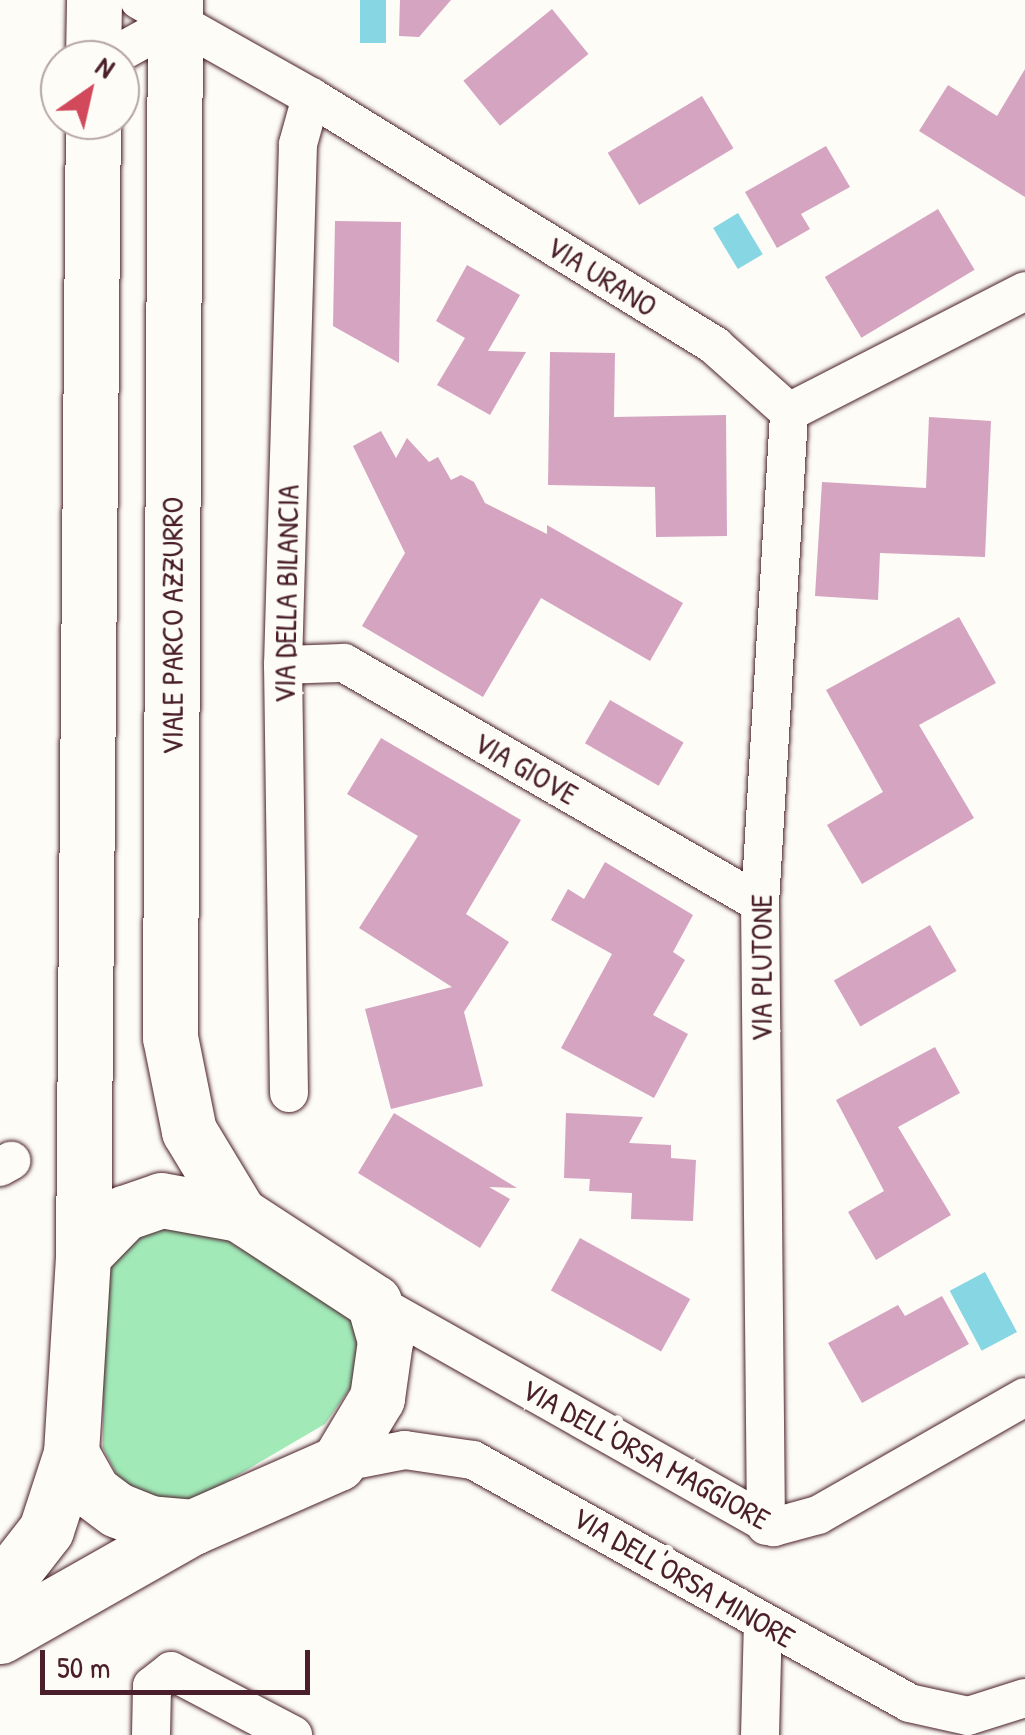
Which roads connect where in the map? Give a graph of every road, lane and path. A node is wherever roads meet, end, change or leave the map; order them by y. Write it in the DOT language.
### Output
graph roads {
  1 [pos="94,0"];
  2 [pos="163,7"];
  3 [pos="93,40"];
  4 [pos="128,40"];
  5 [pos="312,97"];
  6 [pos="92,140"];
  7 [pos="1025,290"];
  8 [pos="790,412"];
  9 [pos="283,664"];
  10 [pos="760,904"];
  11 [pos="289,1093"];
  12 [pos="239,1214"];
  13 [pos="83,1255"];
  14 [pos="374,1302"];
  15 [pos="1025,1397"];
  16 [pos="71,1453"];
  17 [pos="338,1463"];
  18 [pos="766,1526"];
  19 [pos="194,1527"];
  20 [pos="0,1589"];
  21 [pos="763,1624"];
  22 [pos="0,1636"];
  23 [pos="1025,1698"];
  24 [pos="151,1735"];
  25 [pos="293,1735"];
  26 [pos="760,1735"];
  1 -- 3 [label="street"];
  2 -- 4 [label="street"];
  2 -- 5 [label="street, VIA URANO"];
  2 -- 12 [label="street, VIALE PARCO AZZURRO"];
  5 -- 8 [label="street, VIA URANO"];
  5 -- 9 [label="street, VIA DELLA BILANCIA"];
  6 -- 13 [label="street"];
  7 -- 8 [label="street"];
  8 -- 10 [label="street, VIA PLUTONE"];
  9 -- 10 [label="street, VIA GIOVE"];
  9 -- 11 [label="street, VIA DELLA BILANCIA"];
  10 -- 18 [label="street, VIA PLUTONE"];
  12 -- 13 [label="street, VIALE PARCO AZZURRO"];
  12 -- 14 [label="street, VIALE PARCO AZZURRO"];
  13 -- 16 [label="street"];
  14 -- 17 [label="street"];
  14 -- 18 [label="street, VIA DELL'ORSA MAGGIORE"];
  15 -- 18 [label="street, VIA DELL'ORSA MAGGIORE"];
  16 -- 19 [label="street"];
  16 -- 20 [label="street"];
  17 -- 19 [label="street"];
  17 -- 21 [label="street, VIA DELL'ORSA MINORE"];
  19 -- 22 [label="street"];
  21 -- 23 [label="street, VIA DELL'ORSA MINORE"];
  21 -- 26 [label="street"];
  24 -- 25 [label="street"];
}
